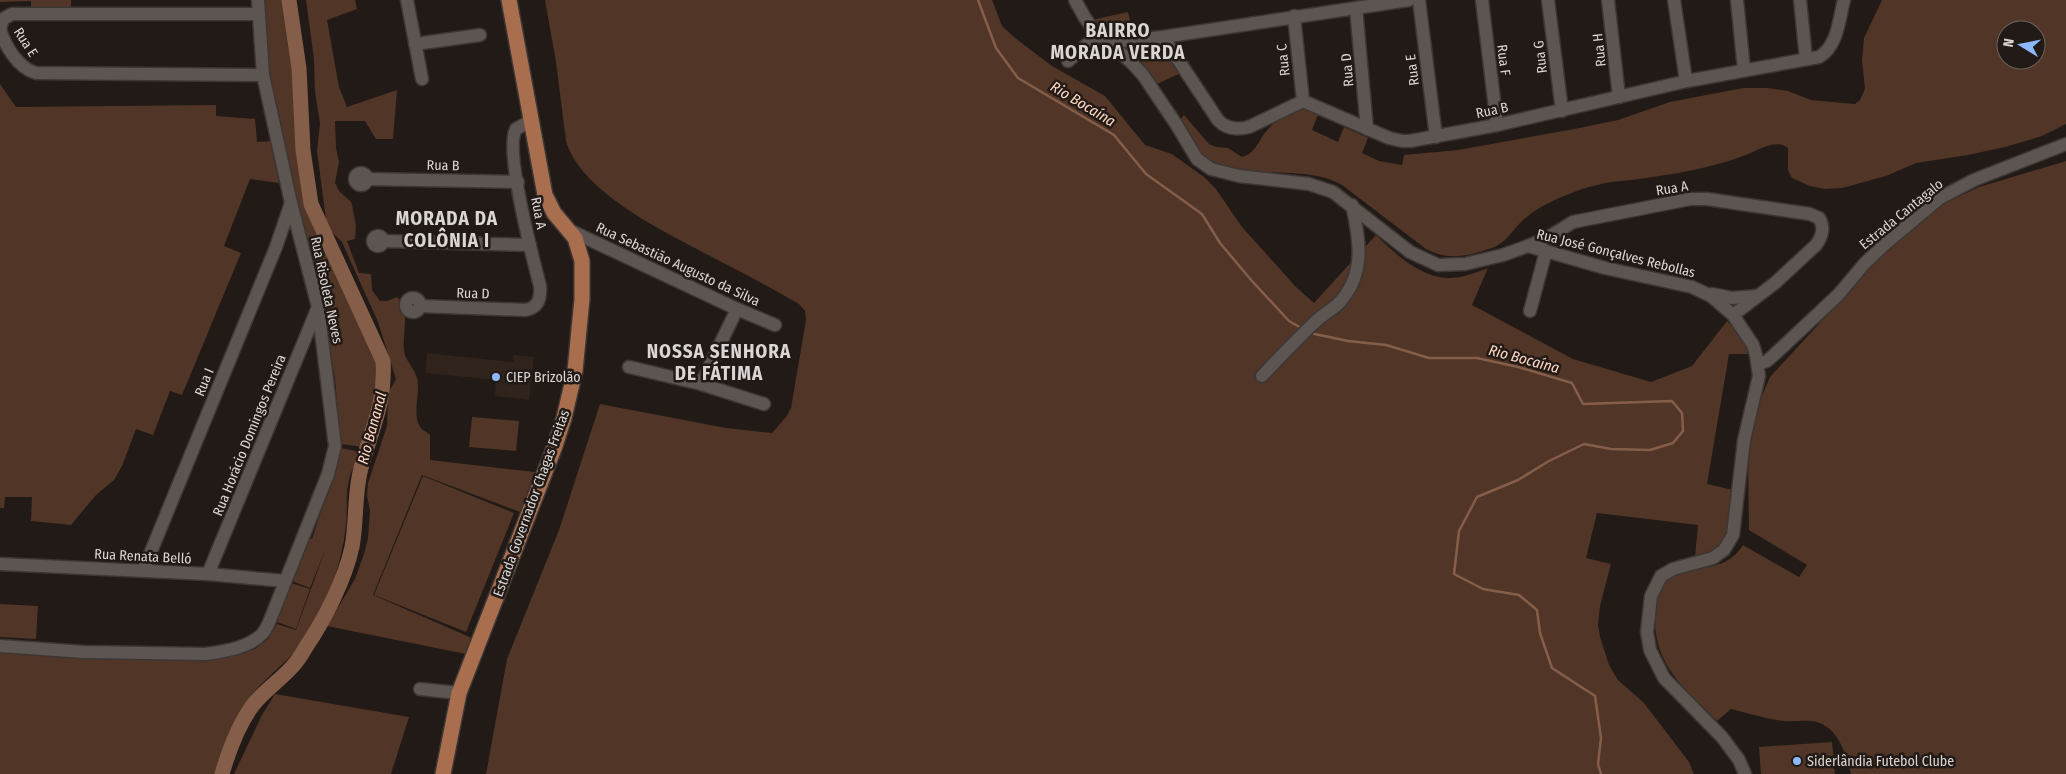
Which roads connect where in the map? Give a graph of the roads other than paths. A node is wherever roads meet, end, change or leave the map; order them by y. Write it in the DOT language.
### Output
graph roads {
  1 [pos="258,0"];
  2 [pos="407,0"];
  3 [pos="509,0"];
  4 [pos="1075,0"];
  5 [pos="1409,0"];
  6 [pos="1419,0"];
  7 [pos="1482,0"];
  8 [pos="1548,0"];
  9 [pos="1608,0"];
  10 [pos="1674,0"];
  11 [pos="1737,0"];
  12 [pos="1800,0"];
  13 [pos="1844,0"];
  14 [pos="1356,8"];
  15 [pos="258,14"];
  16 [pos="1294,16"];
  17 [pos="1099,34"];
  18 [pos="480,35"];
  19 [pos="1162,36"];
  20 [pos="1110,42"];
  21 [pos="415,44"];
  22 [pos="1806,59"];
  23 [pos="1068,61"];
  24 [pos="1744,70"];
  25 [pos="263,74"];
  26 [pos="422,79"];
  27 [pos="1686,81"];
  28 [pos="1619,97"];
  29 [pos="1303,101"];
  30 [pos="1562,111"];
  31 [pos="530,121"];
  32 [pos="1497,125"];
  33 [pos="1367,129"];
  34 [pos="1436,137"];
  35 [pos="2066,144"];
  36 [pos="367,179"];
  37 [pos="518,182"];
  38 [pos="291,203"];
  39 [pos="1352,205"];
  40 [pos="1560,229"];
  41 [pos="568,230"];
  42 [pos="383,241"];
  43 [pos="530,246"];
  44 [pos="1528,246"];
  45 [pos="1546,251"];
  46 [pos="1562,255"];
  47 [pos="1704,291"];
  48 [pos="1756,296"];
  49 [pos="318,306"];
  50 [pos="420,306"];
  51 [pos="737,309"];
  52 [pos="524,310"];
  53 [pos="1530,311"];
  54 [pos="1732,314"];
  55 [pos="775,325"];
  56 [pos="1758,364"];
  57 [pos="629,366"];
  58 [pos="1262,376"];
  59 [pos="701,384"];
  60 [pos="764,404"];
  61 [pos="0,564"];
  62 [pos="143,571"];
  63 [pos="208,574"];
  64 [pos="285,581"];
  65 [pos="0,646"];
  66 [pos="420,689"];
  67 [pos="458,693"];
  68 [pos="443,774"];
  69 [pos="1745,774"];
  1 -- 15 [label="street, Rua Risoleta Neves"];
  2 -- 21 [label="street"];
  3 -- 31 [label="main road, Estrada Governador Chagas Freitas"];
  4 -- 17 [label="street, Rua José Gonçalves Rebollas"];
  5 -- 14 [label="street"];
  6 -- 34 [label="street, Rua E"];
  7 -- 32 [label="street, Rua F"];
  8 -- 30 [label="street, Rua G"];
  9 -- 28 [label="street, Rua H"];
  10 -- 27 [label="street"];
  11 -- 24 [label="street"];
  12 -- 22 [label="street"];
  13 -- 22 [label="street, Rua B"];
  14 -- 16 [label="street"];
  14 -- 33 [label="street, Rua D"];
  15 -- 25 [label="street, Rua Risoleta Neves"];
  15 -- 25 [label="street, Rua E"];
  16 -- 19 [label="street"];
  16 -- 29 [label="street, Rua C"];
  17 -- 20 [label="street, Rua José Gonçalves Rebollas"];
  17 -- 23 [label="street"];
  18 -- 21 [label="street"];
  19 -- 20 [label="street"];
  19 -- 29 [label="street"];
  20 -- 39 [label="street, Rua José Gonçalves Rebollas"];
  21 -- 26 [label="street"];
  22 -- 24 [label="street, Rua B"];
  24 -- 27 [label="street, Rua B"];
  25 -- 38 [label="street, Rua Risoleta Neves"];
  27 -- 28 [label="street, Rua B"];
  28 -- 30 [label="street, Rua B"];
  29 -- 33 [label="street, Rua B"];
  30 -- 32 [label="street, Rua B"];
  31 -- 37 [label="street, Rua A"];
  31 -- 41 [label="main road, Estrada Governador Chagas Freitas"];
  32 -- 34 [label="street, Rua B"];
  33 -- 34 [label="street, Rua B"];
  35 -- 56 [label="street, Estrada Cantagalo"];
  36 -- 37 [label="street, Rua B"];
  37 -- 43 [label="street, Rua A"];
  38 -- 49 [label="street, Rua Risoleta Neves"];
  38 -- 62 [label="street, Rua I"];
  39 -- 44 [label="street, Rua José Gonçalves Rebollas"];
  39 -- 58 [label="street"];
  40 -- 44 [label="street, Rua A"];
  40 -- 46 [label="street"];
  40 -- 48 [label="street, Rua A"];
  41 -- 51 [label="street, Rua Sebastião Augusto da Silva"];
  41 -- 67 [label="main road, Estrada Governador Chagas Freitas"];
  42 -- 43 [label="street"];
  43 -- 52 [label="street, Rua A"];
  44 -- 45 [label="street, Rua José Gonçalves Rebollas"];
  45 -- 46 [label="street, Rua José Gonçalves Rebollas"];
  45 -- 53 [label="street"];
  46 -- 47 [label="street, Rua José Gonçalves Rebollas"];
  47 -- 48 [label="street"];
  47 -- 54 [label="street, Rua José Gonçalves Rebollas"];
  48 -- 54 [label="street"];
  49 -- 63 [label="street, Rua Horácio Domingos Pereira"];
  49 -- 64 [label="street, Rua Risoleta Neves"];
  50 -- 52 [label="street, Rua D"];
  51 -- 55 [label="street, Rua Sebastião Augusto da Silva"];
  51 -- 59 [label="street"];
  54 -- 56 [label="street, Rua José Gonçalves Rebollas"];
  56 -- 69 [label="street, Rua José Gonçalves Rebollas"];
  57 -- 59 [label="street"];
  59 -- 60 [label="street"];
  61 -- 62 [label="street, Rua Renata Belló"];
  62 -- 63 [label="street, Rua Renata Belló"];
  63 -- 64 [label="street, Rua Renata Belló"];
  64 -- 65 [label="street, Rua Risoleta Neves"];
  66 -- 67 [label="street"];
  67 -- 68 [label="main road, Estrada Governador Chagas Freitas"];
}
